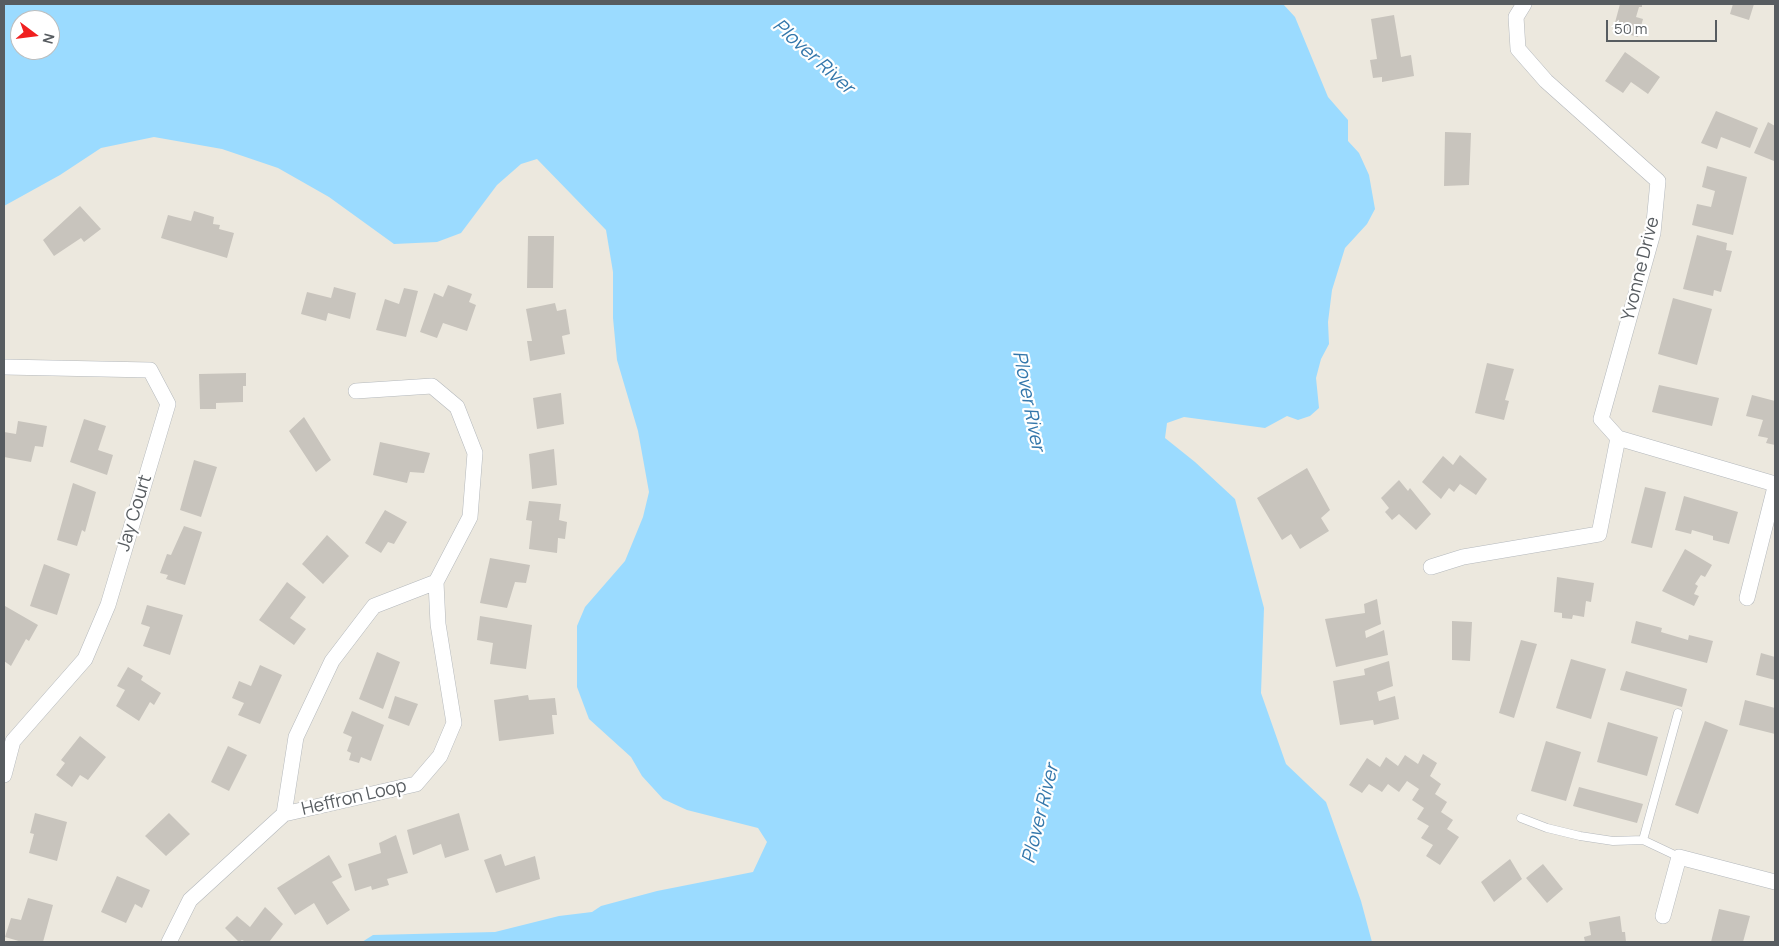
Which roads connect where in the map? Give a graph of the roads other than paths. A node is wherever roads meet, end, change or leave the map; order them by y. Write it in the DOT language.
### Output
graph roads {
  1 [pos="1524,4"];
  2 [pos="4,368"];
  3 [pos="356,391"];
  4 [pos="1618,438"];
  5 [pos="1775,486"];
  6 [pos="1431,567"];
  7 [pos="436,582"];
  8 [pos="1747,598"];
  9 [pos="1678,712"];
  10 [pos="4,776"];
  11 [pos="284,814"];
  12 [pos="1521,818"];
  13 [pos="1643,840"];
  14 [pos="1678,857"];
  15 [pos="1775,882"];
  16 [pos="1663,916"];
  17 [pos="169,942"];
  1 -- 4 [label="street, Yvonne Drive"];
  2 -- 10 [label="street, Jay Court"];
  3 -- 7 [label="street"];
  4 -- 5 [label="street"];
  4 -- 6 [label="street"];
  5 -- 8 [label="street"];
  7 -- 11 [label="street, Heffron Loop"];
  7 -- 11 [label="street, Heffron Loop"];
  9 -- 13 [label="lane"];
  11 -- 17 [label="street"];
  12 -- 13 [label="lane"];
  13 -- 14 [label="lane"];
  14 -- 15 [label="street"];
  14 -- 16 [label="street"];
}
